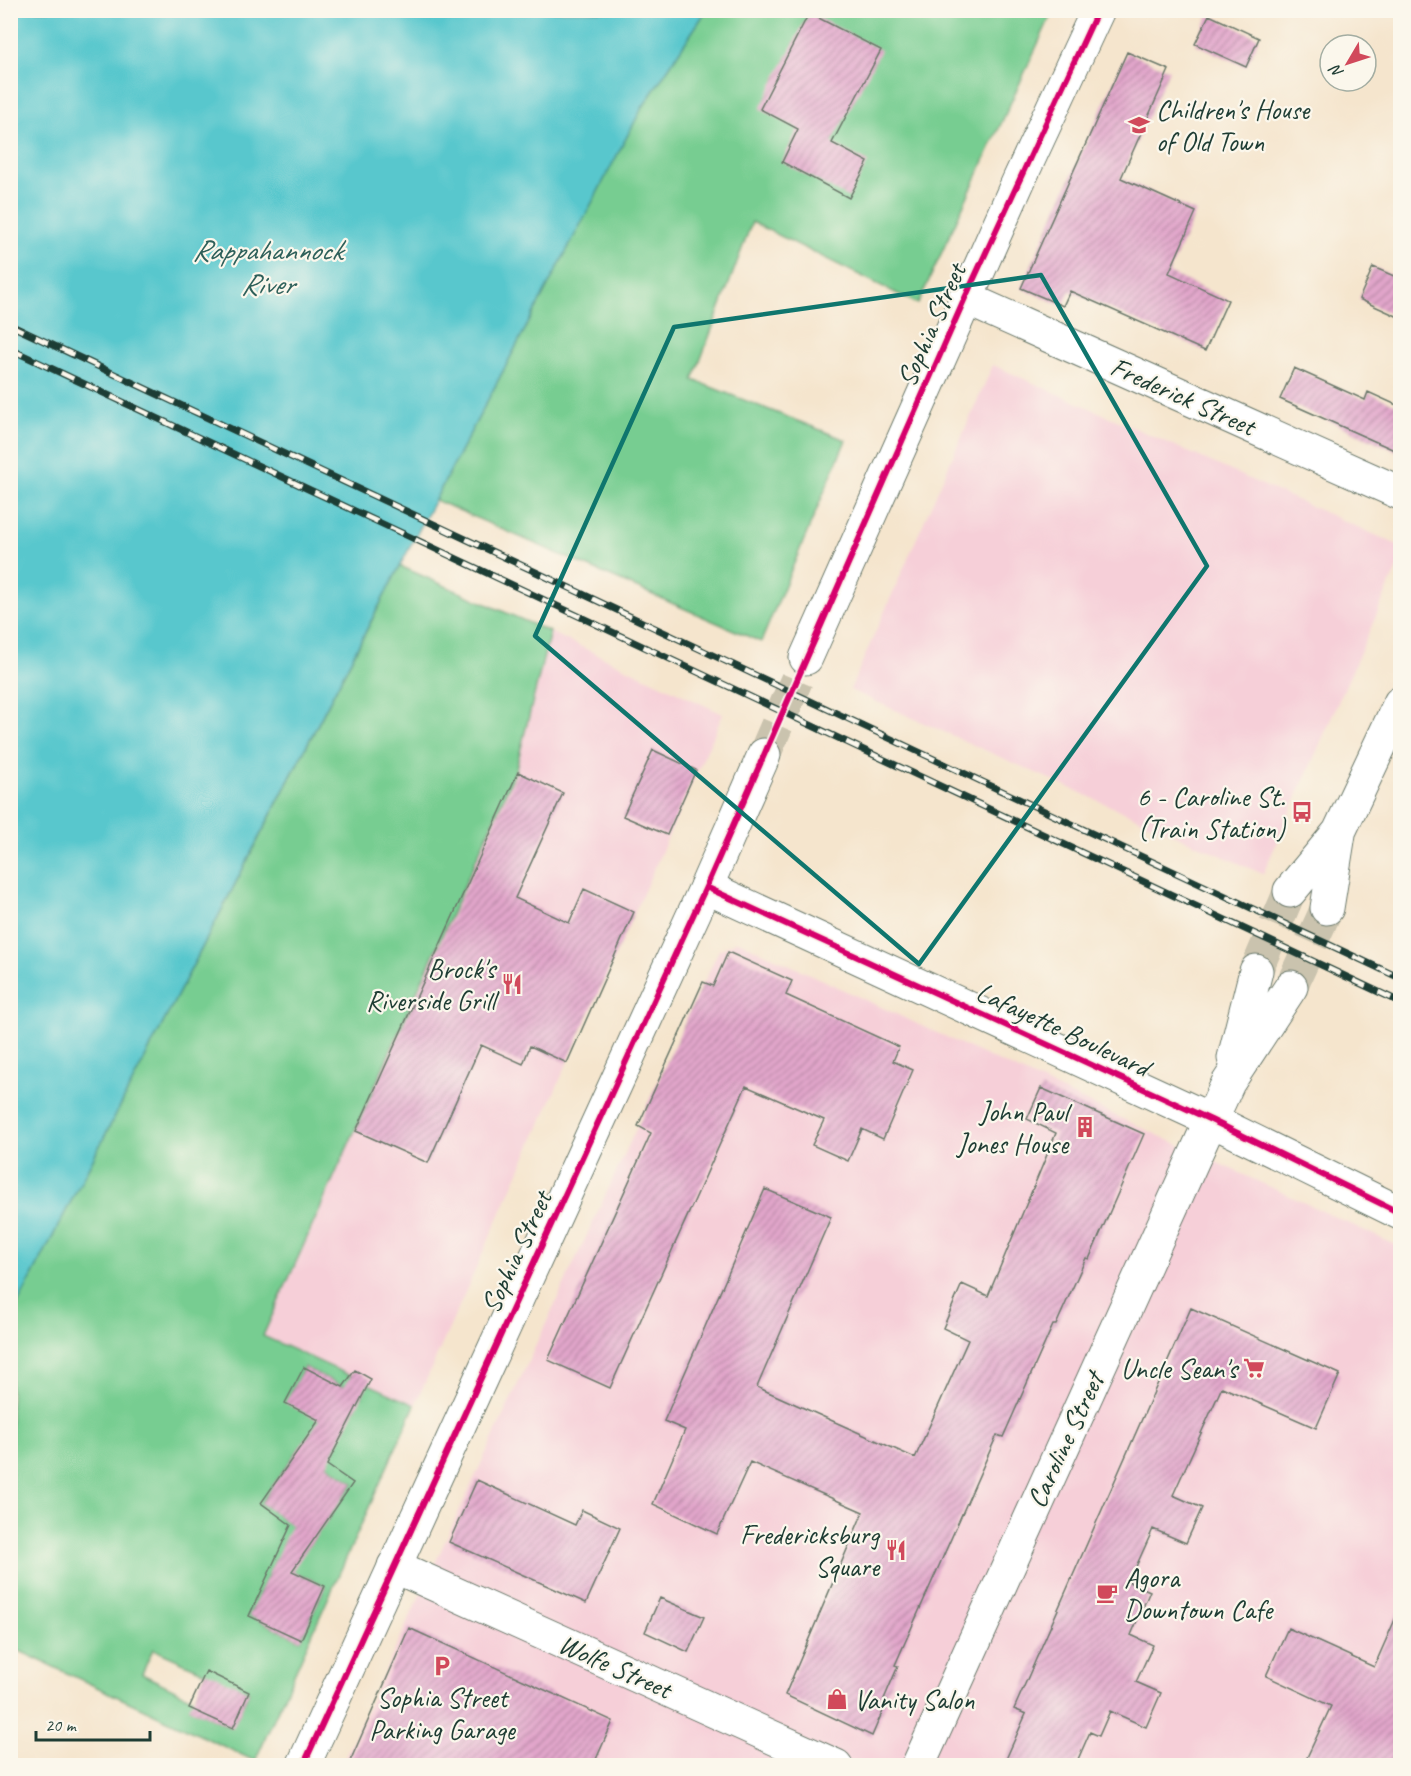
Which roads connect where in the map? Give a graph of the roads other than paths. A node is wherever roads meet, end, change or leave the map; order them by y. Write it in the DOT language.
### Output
graph roads {
  1 [pos="1098,10"];
  2 [pos="965,298"];
  3 [pos="1401,493"];
  4 [pos="806,658"];
  5 [pos="1401,703"];
  6 [pos="764,755"];
  7 [pos="1339,832"];
  8 [pos="706,887"];
  9 [pos="1290,891"];
  10 [pos="1327,908"];
  11 [pos="1256,971"];
  12 [pos="1291,987"];
  13 [pos="1228,1083"];
  14 [pos="1211,1120"];
  15 [pos="1401,1213"];
  16 [pos="394,1566"];
  17 [pos="303,1766"];
  18 [pos="836,1766"];
  19 [pos="918,1766"];
  1 -- 2 [label="main road, Sophia Street"];
  2 -- 3 [label="main road, Frederick Street"];
  2 -- 4 [label="main road, Sophia Street"];
  5 -- 7 [label="main road"];
  6 -- 8 [label="main road, Sophia Street"];
  7 -- 9 [label="main road"];
  7 -- 10 [label="main road"];
  8 -- 14 [label="main road, Lafayette Boulevard"];
  8 -- 16 [label="main road, Sophia Street"];
  11 -- 13 [label="main road, Caroline Street"];
  12 -- 13 [label="main road, Caroline Street"];
  13 -- 14 [label="main road, Caroline Street"];
  14 -- 15 [label="main road, Lafayette Boulevard"];
  14 -- 19 [label="main road, Caroline Street"];
  16 -- 17 [label="main road, Sophia Street"];
  16 -- 18 [label="main road, Wolfe Street"];
}
